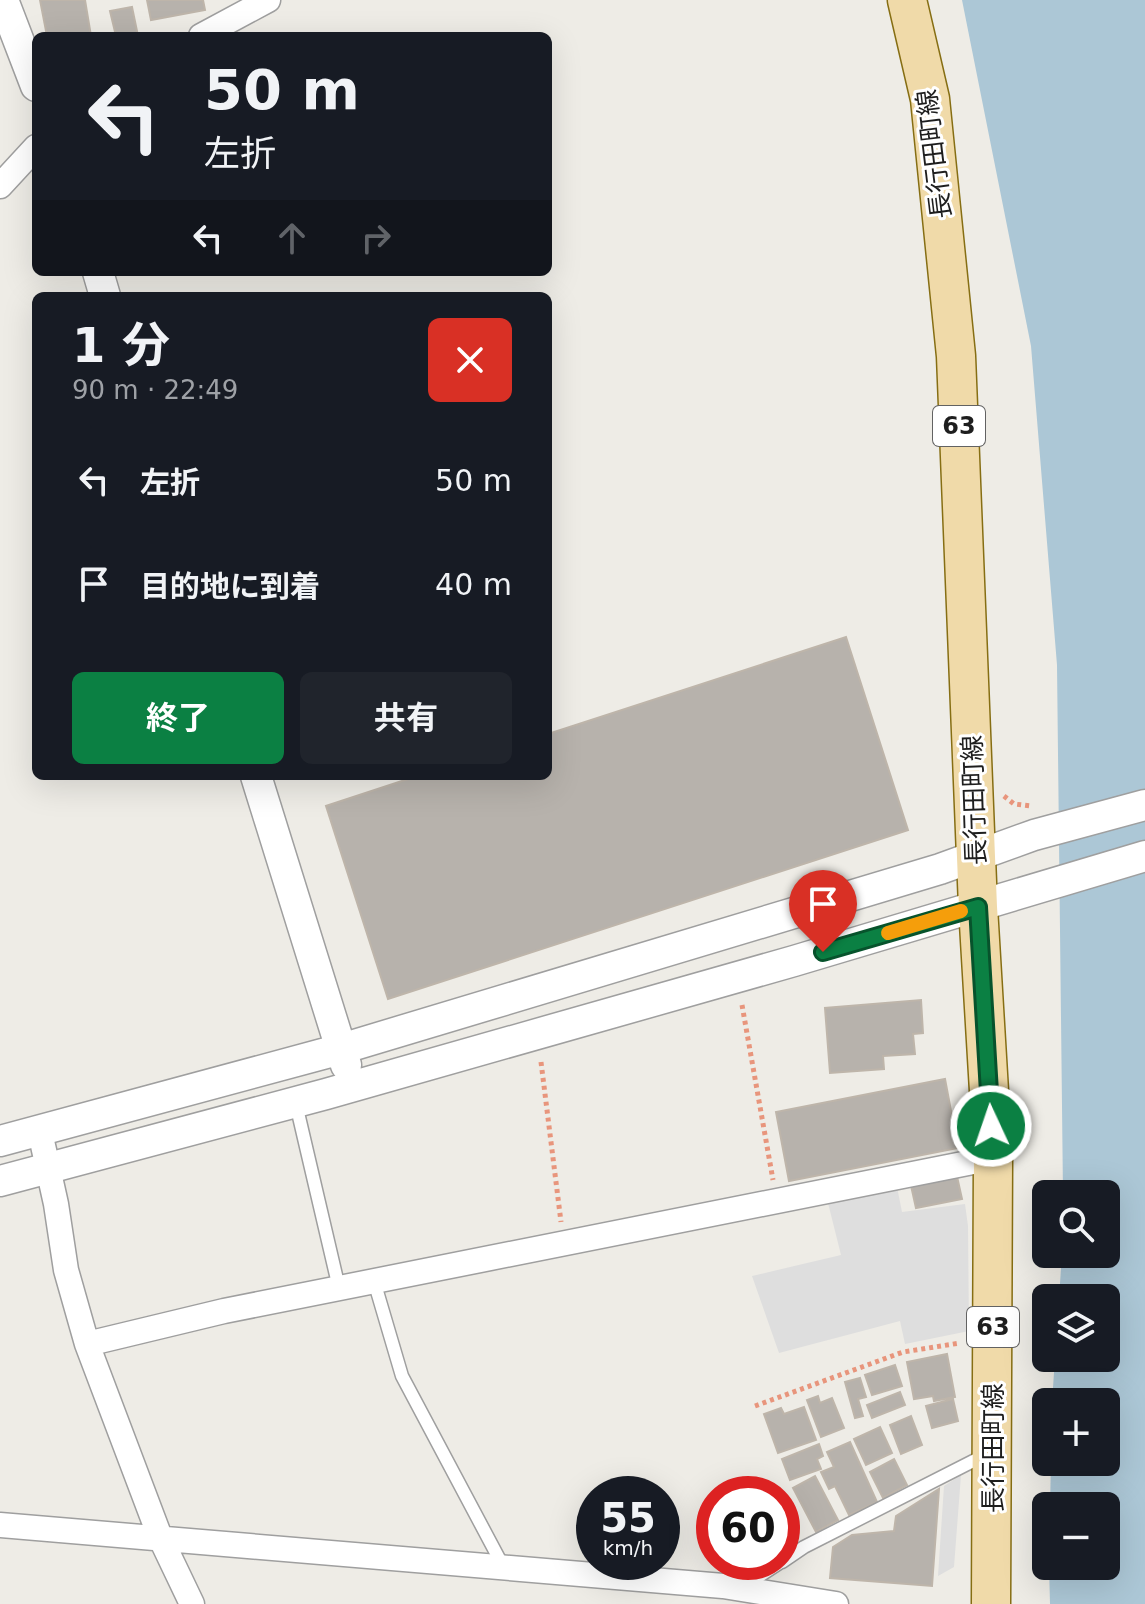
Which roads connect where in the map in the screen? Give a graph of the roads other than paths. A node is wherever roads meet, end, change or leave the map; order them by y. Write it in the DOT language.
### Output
graph roads {
  1 [pos="3,0"];
  2 [pos="268,0"];
  3 [pos="907,0"];
  4 [pos="208,32"];
  5 [pos="32,76"];
  6 [pos="32,151"];
  7 [pos="0,186"];
  8 [pos="257,780"];
  9 [pos="1145,805"];
  10 [pos="976,856"];
  11 [pos="1145,856"];
  12 [pos="978,907"];
  13 [pos="341,1049"];
  14 [pos="351,1086"];
  15 [pos="295,1103"];
  16 [pos="40,1132"];
  17 [pos="0,1141"];
  18 [pos="993,1158"];
  19 [pos="48,1169"];
  20 [pos="0,1181"];
  21 [pos="374,1281"];
  22 [pos="339,1288"];
  23 [pos="87,1344"];
  24 [pos="993,1451"];
  25 [pos="0,1525"];
  26 [pos="160,1537"];
  27 [pos="800,1550"];
  28 [pos="503,1566"];
  29 [pos="748,1580"];
  30 [pos="724,1593"];
  31 [pos="192,1604"];
  32 [pos="836,1604"];
  33 [pos="991,1604"];
  1 -- 5 [label="street"];
  2 -- 4 [label="street"];
  3 -- 10 [label="main road, 長行田町線 / 63"];
  6 -- 7 [label="street"];
  8 -- 13 [label="street"];
  9 -- 10 [label="street"];
  10 -- 12 [label="main road, 長行田町線 / 63"];
  10 -- 13 [label="street"];
  11 -- 12 [label="street"];
  12 -- 14 [label="street"];
  12 -- 18 [label="main road, 長行田町線 / 63"];
  13 -- 14 [label="street"];
  13 -- 16 [label="street"];
  14 -- 15 [label="street"];
  15 -- 19 [label="street"];
  15 -- 22 [label="lane"];
  16 -- 17 [label="street"];
  16 -- 19 [label="street"];
  18 -- 21 [label="street"];
  18 -- 24 [label="main road, 長行田町線 / 63"];
  19 -- 20 [label="street"];
  19 -- 23 [label="street"];
  21 -- 22 [label="street"];
  21 -- 28 [label="lane"];
  22 -- 23 [label="street"];
  23 -- 26 [label="street"];
  24 -- 27 [label="lane"];
  24 -- 33 [label="main road, 長行田町線 / 63"];
  25 -- 26 [label="street"];
  26 -- 28 [label="street"];
  26 -- 31 [label="street"];
  28 -- 30 [label="street"];
  29 -- 30 [label="lane"];
  30 -- 32 [label="street"];
}
